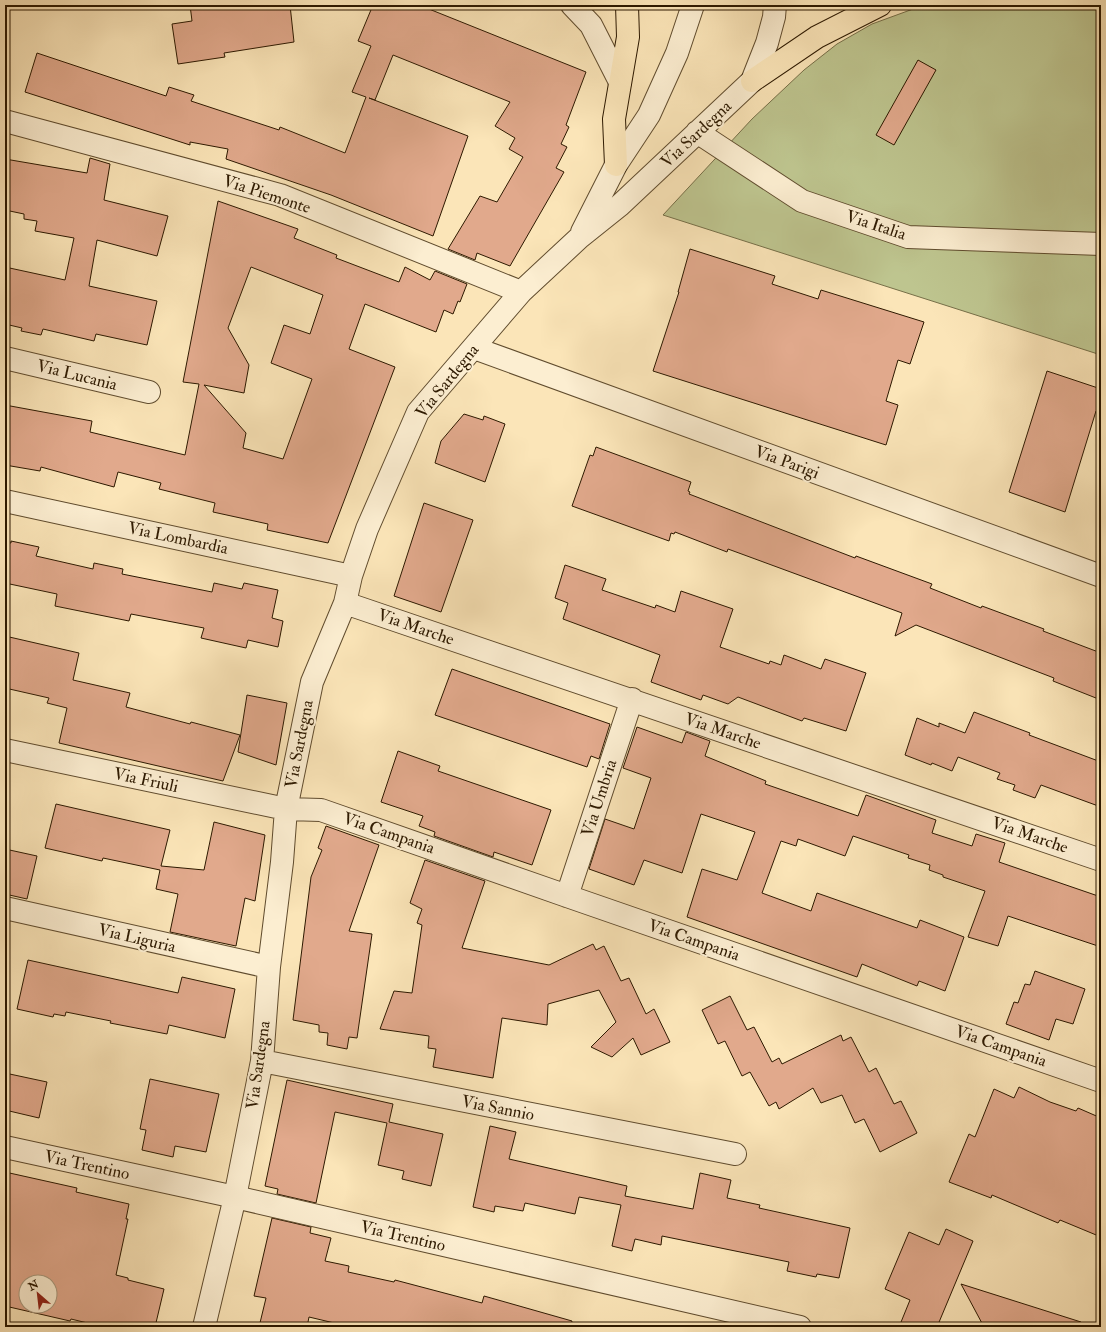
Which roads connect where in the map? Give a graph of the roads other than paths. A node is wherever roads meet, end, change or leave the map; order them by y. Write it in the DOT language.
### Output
graph roads {
  1 [pos="572,5"];
  2 [pos="627,5"];
  3 [pos="694,5"];
  4 [pos="775,5"];
  5 [pos="880,5"];
  6 [pos="752,81"];
  7 [pos="620,82"];
  8 [pos="5,121"];
  9 [pos="697,132"];
  10 [pos="616,165"];
  11 [pos="579,238"];
  12 [pos="1101,244"];
  13 [pos="521,292"];
  14 [pos="474,348"];
  15 [pos="5,358"];
  16 [pos="149,392"];
  17 [pos="5,501"];
  18 [pos="351,576"];
  19 [pos="1101,576"];
  20 [pos="344,603"];
  21 [pos="632,699"];
  22 [pos="5,750"];
  23 [pos="286,809"];
  24 [pos="1101,860"];
  25 [pos="567,896"];
  26 [pos="5,908"];
  27 [pos="269,968"];
  28 [pos="262,1061"];
  29 [pos="1101,1081"];
  30 [pos="5,1148"];
  31 [pos="735,1154"];
  32 [pos="235,1197"];
  33 [pos="204,1327"];
  34 [pos="800,1327"];
  1 -- 7 [label="street"];
  2 -- 7 [label="main road"];
  3 -- 10 [label="street, Via Sardegna"];
  4 -- 6 [label="street, Via Sardegna"];
  5 -- 6 [label="main road"];
  6 -- 9 [label="street, Via Sardegna"];
  7 -- 10 [label="main road"];
  8 -- 13 [label="street, Via Piemonte"];
  9 -- 11 [label="street, Via Sardegna"];
  9 -- 12 [label="street, Via Italia"];
  10 -- 11 [label="street, Via Sardegna"];
  11 -- 13 [label="street, Via Sardegna"];
  13 -- 14 [label="street, Via Sardegna"];
  14 -- 18 [label="street, Via Sardegna"];
  14 -- 19 [label="street, Via Parigi"];
  15 -- 16 [label="street, Via Lucania"];
  17 -- 18 [label="street, Via Lombardia"];
  18 -- 20 [label="street, Via Sardegna"];
  20 -- 21 [label="street, Via Marche"];
  20 -- 23 [label="street, Via Sardegna"];
  21 -- 24 [label="street, Via Marche"];
  21 -- 25 [label="street, Via Umbria"];
  22 -- 23 [label="street, Via Friuli"];
  23 -- 25 [label="street, Via Campania"];
  23 -- 27 [label="street, Via Sardegna"];
  25 -- 29 [label="street, Via Campania"];
  26 -- 27 [label="street, Via Liguria"];
  27 -- 28 [label="street, Via Sardegna"];
  28 -- 31 [label="street, Via Sannio"];
  28 -- 32 [label="street, Via Sardegna"];
  30 -- 32 [label="street, Via Trentino"];
  32 -- 33 [label="street, Via Sardegna"];
  32 -- 34 [label="street, Via Trentino"];
}
